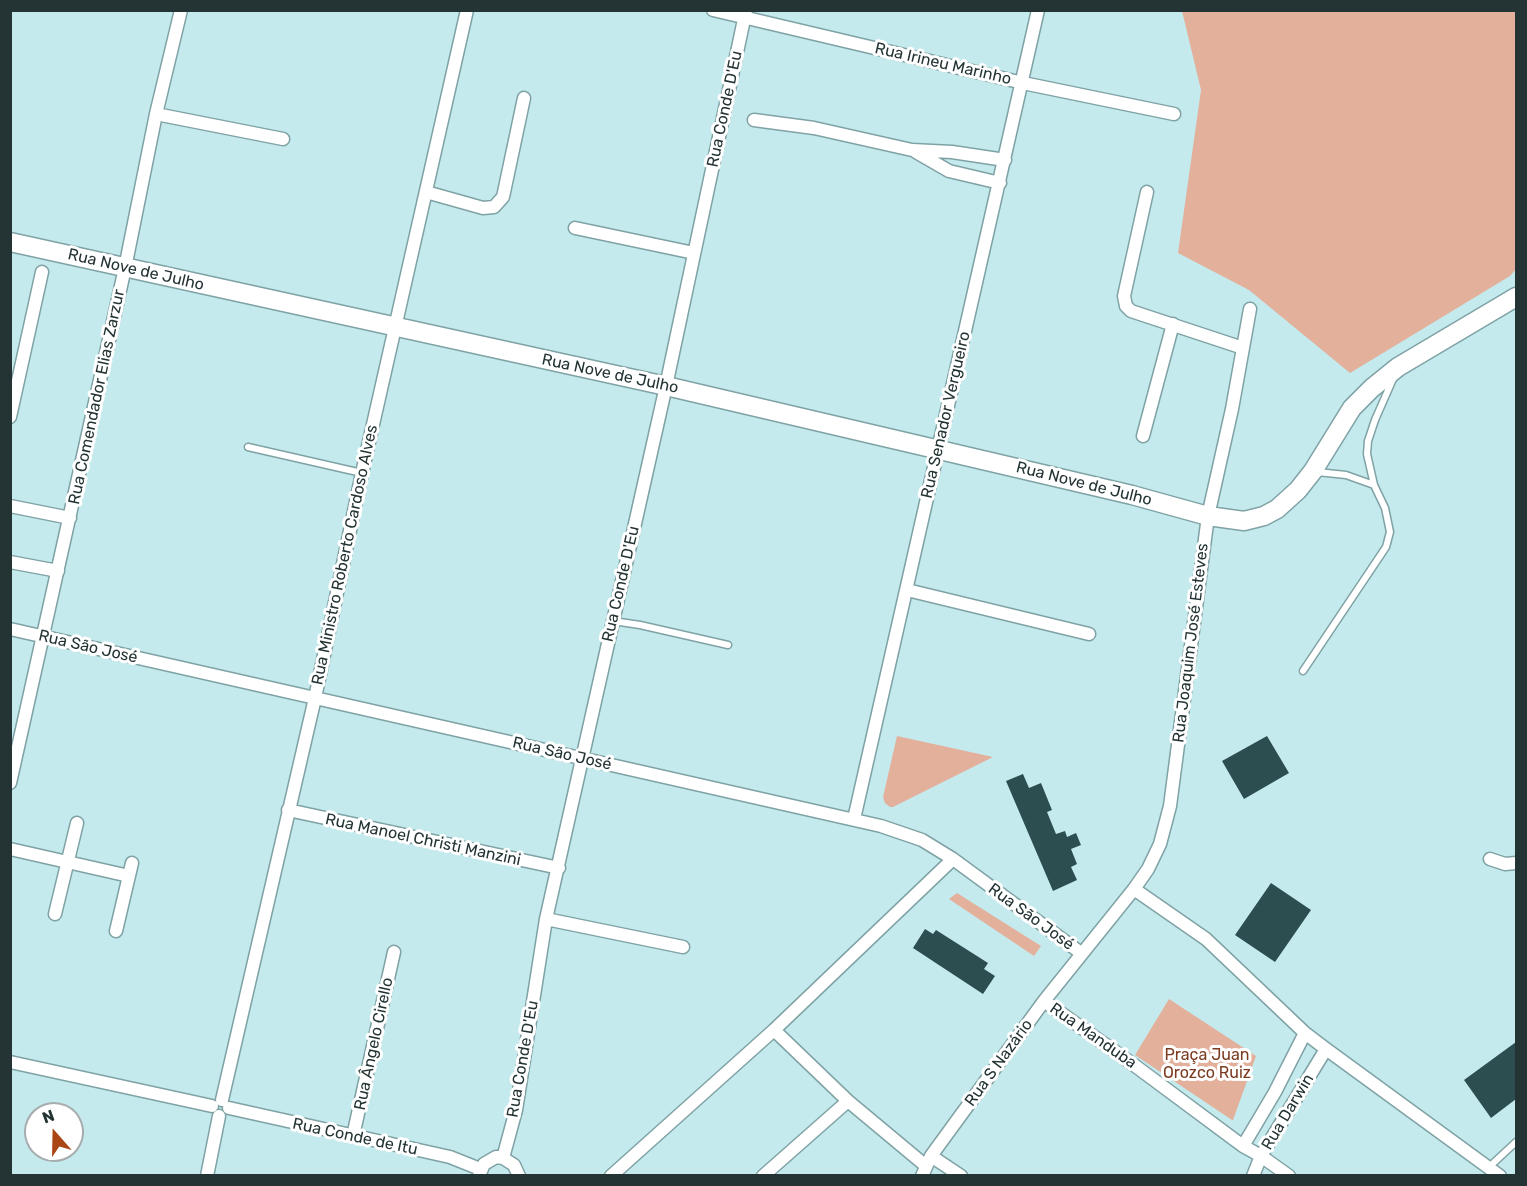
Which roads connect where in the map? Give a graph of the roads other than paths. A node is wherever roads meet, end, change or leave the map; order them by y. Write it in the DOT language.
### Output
graph roads {
  1 [pos="181,10"];
  2 [pos="467,10"];
  3 [pos="713,10"];
  4 [pos="1038,10"];
  5 [pos="745,14"];
  6 [pos="1023,83"];
  7 [pos="524,99"];
  8 [pos="156,114"];
  9 [pos="1174,114"];
  10 [pos="754,120"];
  11 [pos="283,139"];
  12 [pos="912,150"];
  13 [pos="1005,160"];
  14 [pos="1000,183"];
  15 [pos="426,192"];
  16 [pos="1147,192"];
  17 [pos="575,228"];
  18 [pos="10,242"];
  19 [pos="694,253"];
  20 [pos="125,268"];
  21 [pos="42,272"];
  22 [pos="1516,297"];
  23 [pos="1250,309"];
  24 [pos="1173,324"];
  25 [pos="395,328"];
  26 [pos="1243,348"];
  27 [pos="1398,367"];
  28 [pos="666,386"];
  29 [pos="10,417"];
  30 [pos="1143,436"];
  31 [pos="248,447"];
  32 [pos="937,449"];
  33 [pos="1313,471"];
  34 [pos="362,474"];
  35 [pos="1374,485"];
  36 [pos="10,506"];
  37 [pos="1208,516"];
  38 [pos="70,518"];
  39 [pos="10,562"];
  40 [pos="58,572"];
  41 [pos="907,590"];
  42 [pos="613,621"];
  43 [pos="10,629"];
  44 [pos="1089,634"];
  45 [pos="44,637"];
  46 [pos="728,645"];
  47 [pos="1303,671"];
  48 [pos="315,698"];
  49 [pos="582,758"];
  50 [pos="10,783"];
  51 [pos="288,810"];
  52 [pos="854,819"];
  53 [pos="77,823"];
  54 [pos="10,849"];
  55 [pos="953,859"];
  56 [pos="1490,859"];
  57 [pos="68,862"];
  58 [pos="132,863"];
  59 [pos="1516,863"];
  60 [pos="559,868"];
  61 [pos="129,876"];
  62 [pos="1134,889"];
  63 [pos="55,914"];
  64 [pos="546,919"];
  65 [pos="116,931"];
  66 [pos="683,946"];
  67 [pos="394,952"];
  68 [pos="1081,953"];
  69 [pos="1044,1001"];
  70 [pos="774,1030"];
  71 [pos="1305,1033"];
  72 [pos="1326,1050"];
  73 [pos="10,1062"];
  74 [pos="848,1101"];
  75 [pos="220,1108"];
  76 [pos="353,1136"];
  77 [pos="1516,1142"];
  78 [pos="1243,1146"];
  79 [pos="1261,1156"];
  80 [pos="503,1158"];
  81 [pos="926,1166"];
  82 [pos="1488,1168"];
  83 [pos="480,1172"];
  84 [pos="520,1175"];
  85 [pos="207,1176"];
  86 [pos="611,1176"];
  87 [pos="763,1176"];
  88 [pos="961,1176"];
  89 [pos="1253,1176"];
  90 [pos="1289,1176"];
  91 [pos="1500,1176"];
  1 -- 8 [label="street, Rua Comendador Elias Zarzur"];
  2 -- 15 [label="street, Rua Ministro Roberto Cardoso Alves"];
  3 -- 5 [label="street, Rua Irineu Marinho"];
  4 -- 6 [label="street, Rua Senador Vergueiro"];
  5 -- 6 [label="street, Rua Irineu Marinho"];
  5 -- 19 [label="street, Rua Conde D'Eu"];
  6 -- 9 [label="street, Rua Irineu Marinho"];
  6 -- 13 [label="street, Rua Senador Vergueiro"];
  7 -- 15 [label="street"];
  8 -- 11 [label="street"];
  8 -- 20 [label="street, Rua Comendador Elias Zarzur"];
  10 -- 12 [label="street"];
  12 -- 13 [label="street"];
  12 -- 14 [label="street"];
  13 -- 14 [label="street, Rua Senador Vergueiro"];
  14 -- 32 [label="street, Rua Senador Vergueiro"];
  15 -- 25 [label="street, Rua Ministro Roberto Cardoso Alves"];
  16 -- 24 [label="street"];
  17 -- 19 [label="street"];
  18 -- 20 [label="street, Rua Nove de Julho"];
  19 -- 28 [label="street, Rua Conde D'Eu"];
  20 -- 25 [label="street, Rua Nove de Julho"];
  20 -- 38 [label="street, Rua Comendador Elias Zarzur"];
  21 -- 29 [label="street"];
  22 -- 27 [label="street, Rua Nove de Julho"];
  23 -- 26 [label="street, Rua Joaquim José Esteves"];
  24 -- 26 [label="street"];
  24 -- 30 [label="street"];
  25 -- 28 [label="street, Rua Nove de Julho"];
  25 -- 34 [label="street, Rua Ministro Roberto Cardoso Alves"];
  26 -- 37 [label="street, Rua Joaquim José Esteves"];
  27 -- 33 [label="street, Rua Nove de Julho"];
  27 -- 35 [label="lane"];
  28 -- 32 [label="street, Rua Nove de Julho"];
  28 -- 42 [label="street, Rua Conde D'Eu"];
  31 -- 34 [label="lane"];
  32 -- 37 [label="street, Rua Nove de Julho"];
  32 -- 41 [label="street, Rua Senador Vergueiro"];
  33 -- 35 [label="lane"];
  33 -- 37 [label="street, Rua Nove de Julho"];
  34 -- 48 [label="street, Rua Ministro Roberto Cardoso Alves"];
  35 -- 47 [label="lane"];
  36 -- 38 [label="street"];
  37 -- 62 [label="street, Rua Joaquim José Esteves"];
  38 -- 40 [label="street, Rua Comendador Elias Zarzur"];
  39 -- 40 [label="street"];
  40 -- 45 [label="street, Rua Comendador Elias Zarzur"];
  41 -- 44 [label="street"];
  41 -- 52 [label="street, Rua Senador Vergueiro"];
  42 -- 46 [label="lane"];
  42 -- 49 [label="street, Rua Conde D'Eu"];
  43 -- 45 [label="street, Rua São José"];
  45 -- 48 [label="street, Rua São José"];
  45 -- 50 [label="street, Rua Comendador Elias Zarzur"];
  48 -- 49 [label="street, Rua São José"];
  48 -- 51 [label="street, Rua Ministro Roberto Cardoso Alves"];
  49 -- 52 [label="street, Rua São José"];
  49 -- 60 [label="street, Rua Conde D'Eu"];
  51 -- 60 [label="street, Rua Manoel Christi Manzini"];
  51 -- 75 [label="street, Rua Ministro Roberto Cardoso Alves"];
  52 -- 55 [label="street, Rua São José"];
  53 -- 57 [label="street"];
  54 -- 57 [label="street"];
  55 -- 68 [label="street, Rua São José"];
  55 -- 70 [label="street"];
  56 -- 59 [label="street"];
  57 -- 61 [label="street"];
  57 -- 63 [label="street"];
  58 -- 61 [label="street"];
  60 -- 64 [label="street, Rua Conde D'Eu"];
  61 -- 65 [label="street"];
  62 -- 68 [label="street, Rua Joaquim José Esteves"];
  62 -- 71 [label="street"];
  64 -- 66 [label="street"];
  64 -- 80 [label="street, Rua Conde D'Eu"];
  67 -- 76 [label="street, Rua Ângelo Cirello"];
  68 -- 69 [label="street, Rua S Nazário"];
  69 -- 78 [label="street, Rua Manduba"];
  69 -- 81 [label="street, Rua S Nazário"];
  70 -- 74 [label="street"];
  70 -- 86 [label="street"];
  71 -- 72 [label="street"];
  71 -- 78 [label="street"];
  72 -- 79 [label="street, Rua Darwin"];
  72 -- 82 [label="street"];
  73 -- 75 [label="street, Rua Conde de Itu"];
  74 -- 81 [label="street"];
  74 -- 87 [label="street"];
  75 -- 76 [label="street, Rua Conde de Itu"];
  75 -- 85 [label="street, Rua Ministro Roberto Cardoso Alves"];
  76 -- 83 [label="street, Rua Conde de Itu"];
  77 -- 82 [label="lane"];
  78 -- 79 [label="street, Rua Manduba"];
  79 -- 89 [label="street, Rua Darwin"];
  79 -- 90 [label="street, Rua Manduba"];
  80 -- 83 [label="street"];
  80 -- 84 [label="street"];
  81 -- 88 [label="street"];
  82 -- 91 [label="street"];
}
